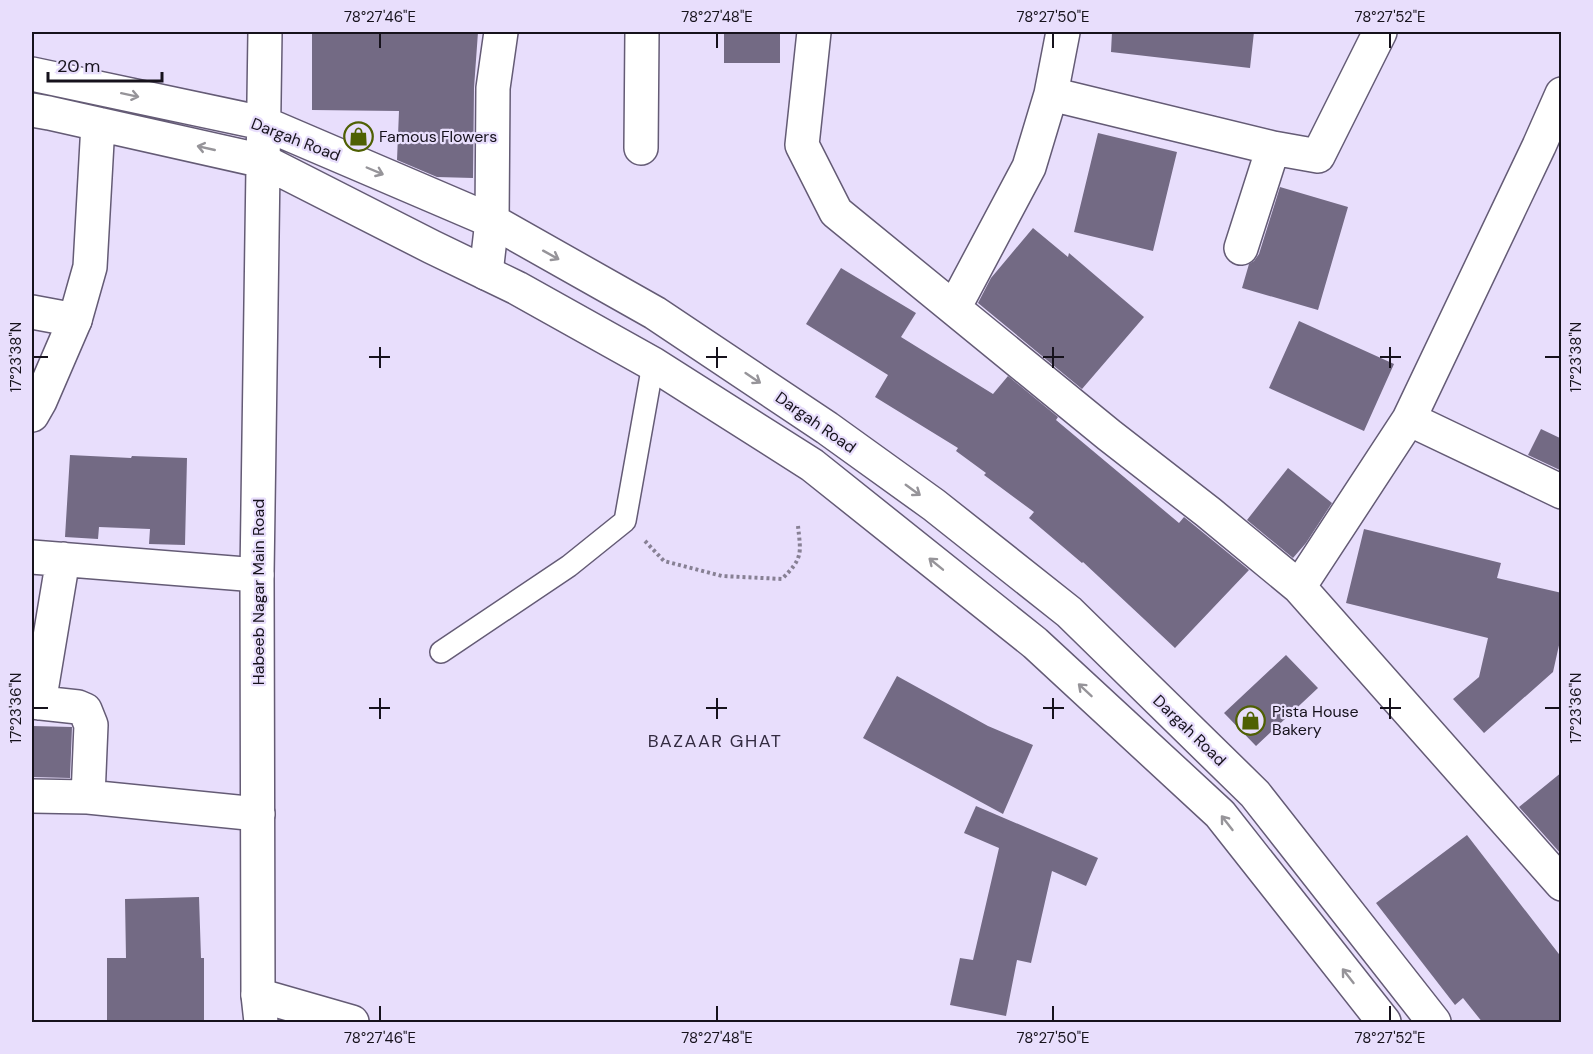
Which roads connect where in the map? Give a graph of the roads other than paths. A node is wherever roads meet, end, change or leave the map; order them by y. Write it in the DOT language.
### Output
graph roads {
  1 [pos="265,32"];
  2 [pos="501,32"];
  3 [pos="642,32"];
  4 [pos="814,32"];
  5 [pos="1063,32"];
  6 [pos="1380,32"];
  7 [pos="32,74"];
  8 [pos="1051,94"];
  9 [pos="1562,94"];
  10 [pos="32,110"];
  11 [pos="263,123"];
  12 [pos="98,124"];
  13 [pos="641,148"];
  14 [pos="1273,148"];
  15 [pos="263,161"];
  16 [pos="492,221"];
  17 [pos="1241,248"];
  18 [pos="486,273"];
  19 [pos="954,308"];
  20 [pos="32,312"];
  21 [pos="75,320"];
  22 [pos="653,364"];
  23 [pos="32,415"];
  24 [pos="1408,419"];
  25 [pos="1562,492"];
  26 [pos="47,558"];
  27 [pos="257,574"];
  28 [pos="1299,586"];
  29 [pos="441,652"];
  30 [pos="35,702"];
  31 [pos="32,796"];
  32 [pos="88,797"];
  33 [pos="258,814"];
  34 [pos="1562,884"];
  35 [pos="260,1009"];
  36 [pos="352,1023"];
  37 [pos="1384,1023"];
  38 [pos="1434,1023"];
  1 -- 11 [label="main road, Habeeb Nagar Main Road"];
  2 -- 16 [label="main road"];
  3 -- 13 [label="main road"];
  4 -- 19 [label="main road"];
  5 -- 8 [label="main road"];
  6 -- 14 [label="main road"];
  7 -- 11 [label="main road, Dargah Road, one-way"];
  8 -- 14 [label="main road"];
  8 -- 19 [label="main road"];
  9 -- 24 [label="main road"];
  10 -- 12 [label="main road, Dargah Road"];
  11 -- 15 [label="main road, Habeeb Nagar Main Road"];
  11 -- 16 [label="main road, Dargah Road, one-way"];
  15 -- 12 [label="main road, Dargah Road, one-way"];
  12 -- 21 [label="main road"];
  14 -- 17 [label="main road"];
  15 -- 18 [label="main road, Dargah Road"];
  15 -- 27 [label="main road, Habeeb Nagar Main Road"];
  16 -- 18 [label="main road"];
  16 -- 38 [label="main road, Dargah Road, one-way"];
  18 -- 22 [label="main road, Dargah Road"];
  19 -- 28 [label="main road"];
  20 -- 21 [label="main road"];
  21 -- 23 [label="main road"];
  22 -- 29 [label="lane"];
  37 -- 22 [label="main road, Dargah Road, one-way"];
  24 -- 25 [label="main road"];
  24 -- 28 [label="main road"];
  26 -- 27 [label="main road"];
  26 -- 30 [label="main road"];
  27 -- 33 [label="main road, Habeeb Nagar Main Road"];
  28 -- 34 [label="main road"];
  30 -- 32 [label="main road"];
  31 -- 32 [label="main road"];
  32 -- 33 [label="main road"];
  33 -- 35 [label="main road, Habeeb Nagar Main Road"];
  35 -- 36 [label="main road"];
}
